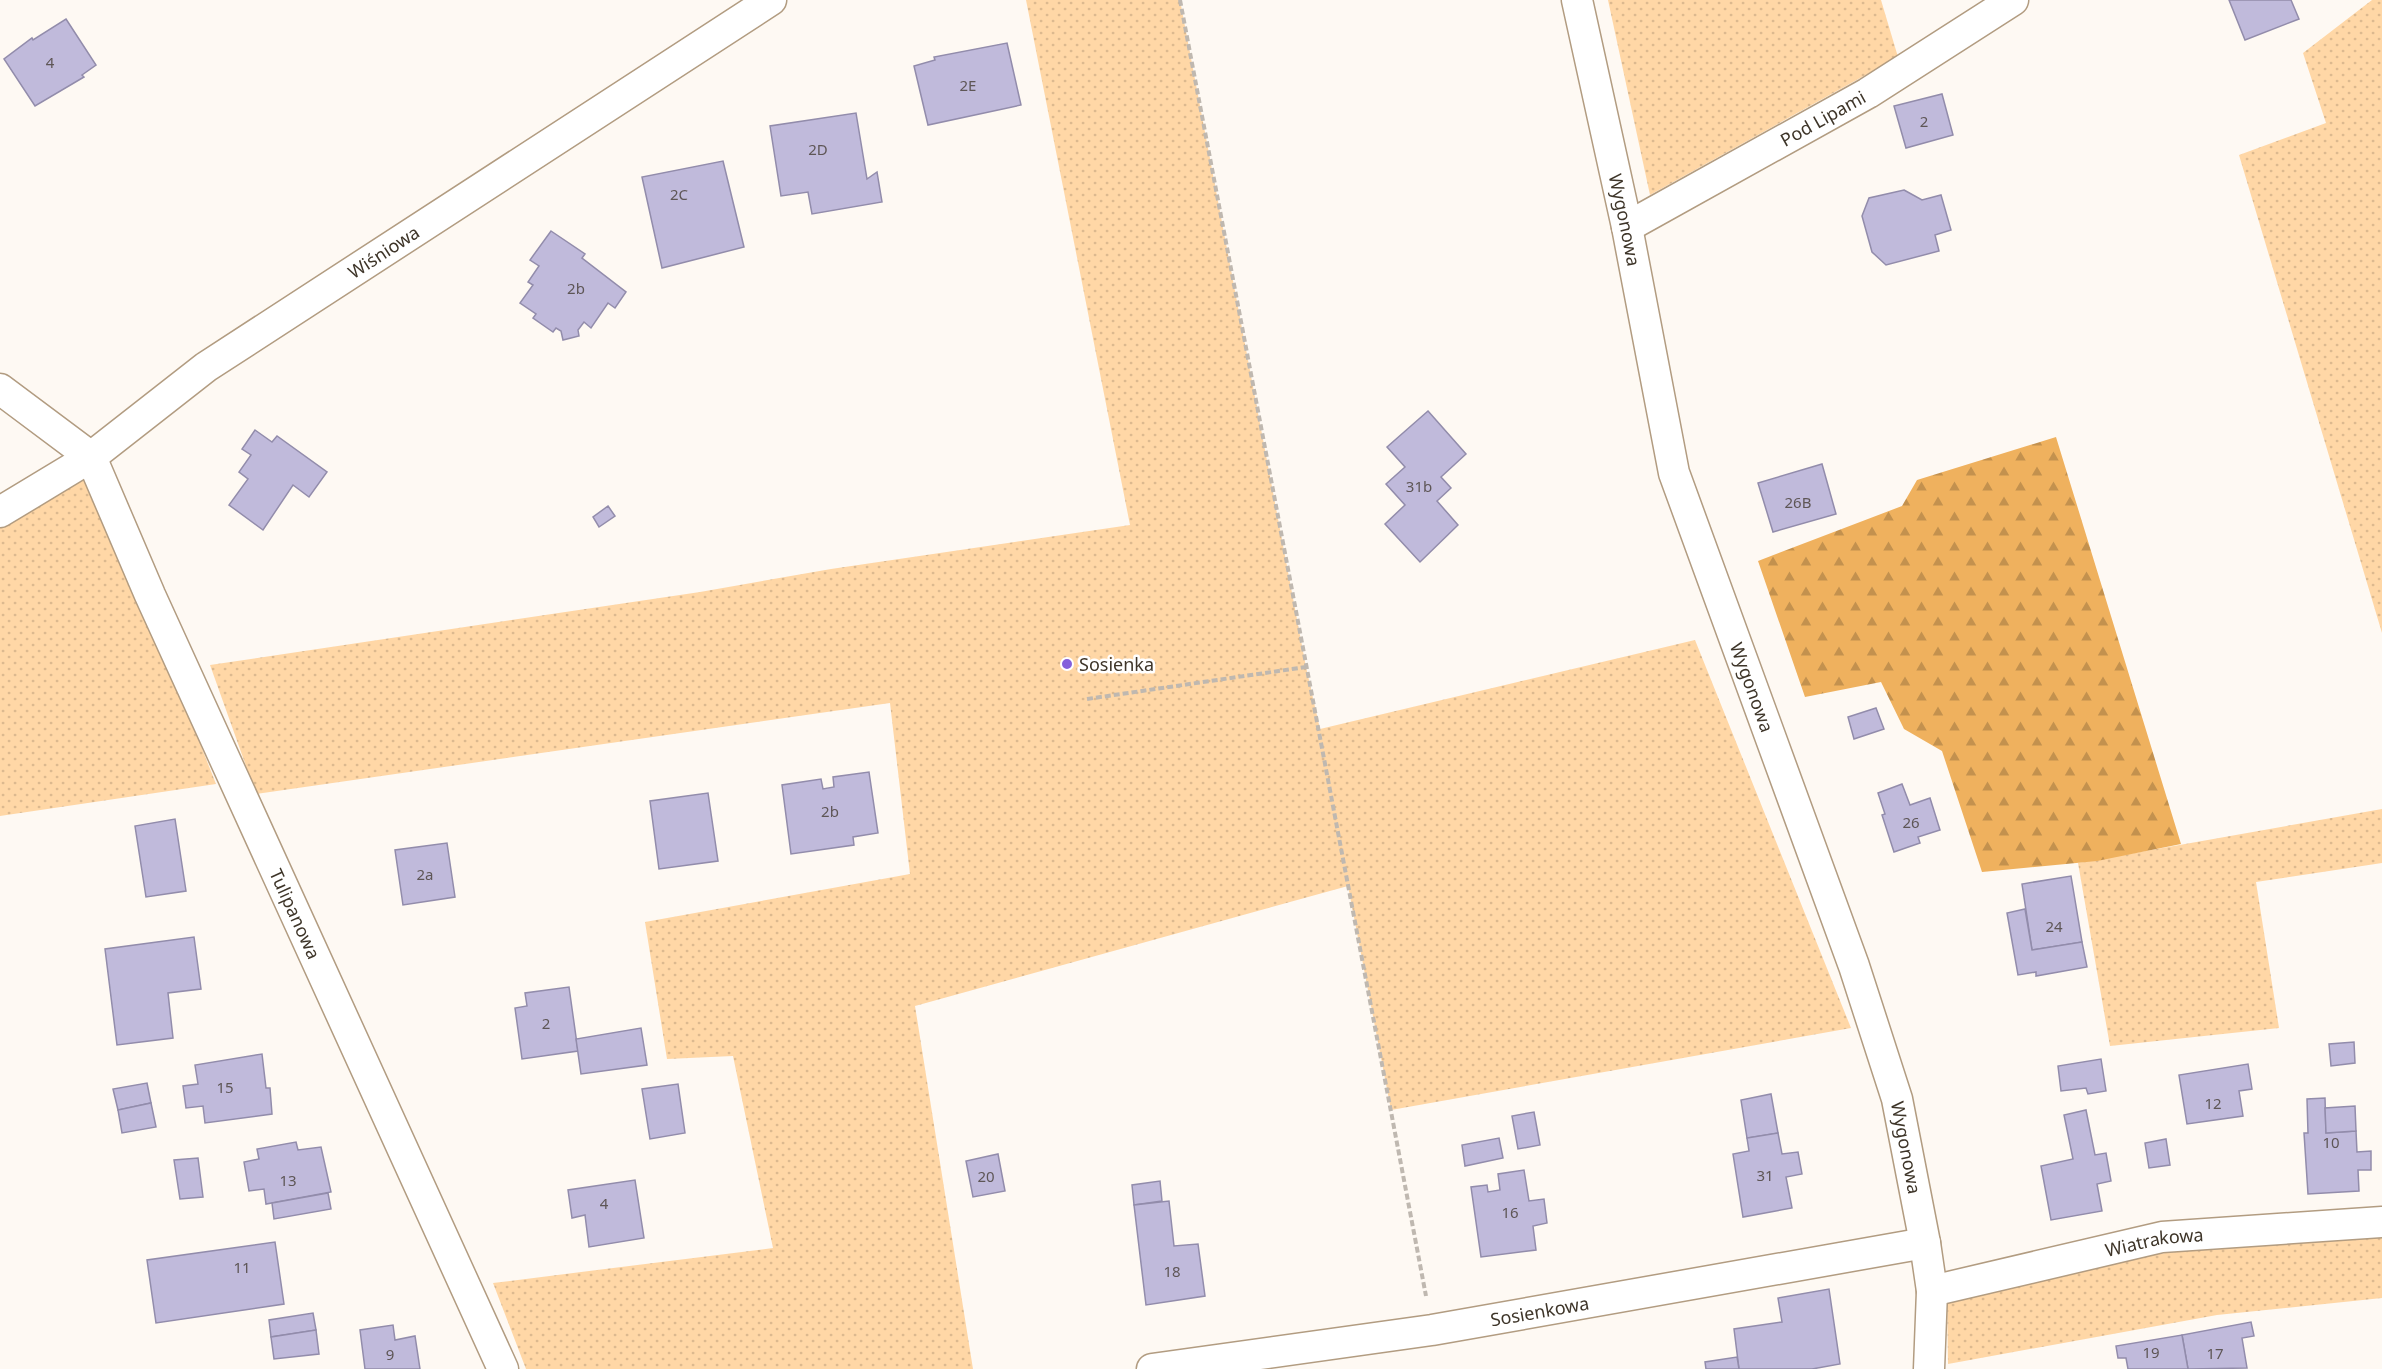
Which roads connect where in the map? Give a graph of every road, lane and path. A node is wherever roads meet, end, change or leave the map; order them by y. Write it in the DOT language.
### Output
graph roads {
  1 [pos="771,0"];
  2 [pos="1180,0"];
  3 [pos="1577,0"];
  4 [pos="2013,0"];
  5 [pos="1627,227"];
  6 [pos="0,389"];
  7 [pos="91,457"];
  8 [pos="0,512"];
  9 [pos="1306,668"];
  10 [pos="1087,699"];
  11 [pos="2382,1222"];
  12 [pos="1925,1242"];
  13 [pos="1932,1291"];
  14 [pos="1432,1330"];
  15 [pos="503,1369"];
  16 [pos="1152,1369"];
  17 [pos="1929,1369"];
  1 -- 7 [label="street, Wiśniowa"];
  2 -- 9 [label="path"];
  3 -- 5 [label="street, Wygonowa"];
  4 -- 5 [label="street, Pod Lipami"];
  5 -- 12 [label="street, Wygonowa"];
  6 -- 7 [label="street"];
  7 -- 8 [label="street, Wiśniowa"];
  7 -- 15 [label="street, Tulipanowa"];
  9 -- 10 [label="path"];
  9 -- 14 [label="path"];
  11 -- 13 [label="street, Wiatrakowa"];
  12 -- 13 [label="street, Wygonowa"];
  12 -- 14 [label="street, Sosienkowa"];
  13 -- 17 [label="street, Wygonowa"];
  14 -- 16 [label="street, Sosienkowa"];
}
